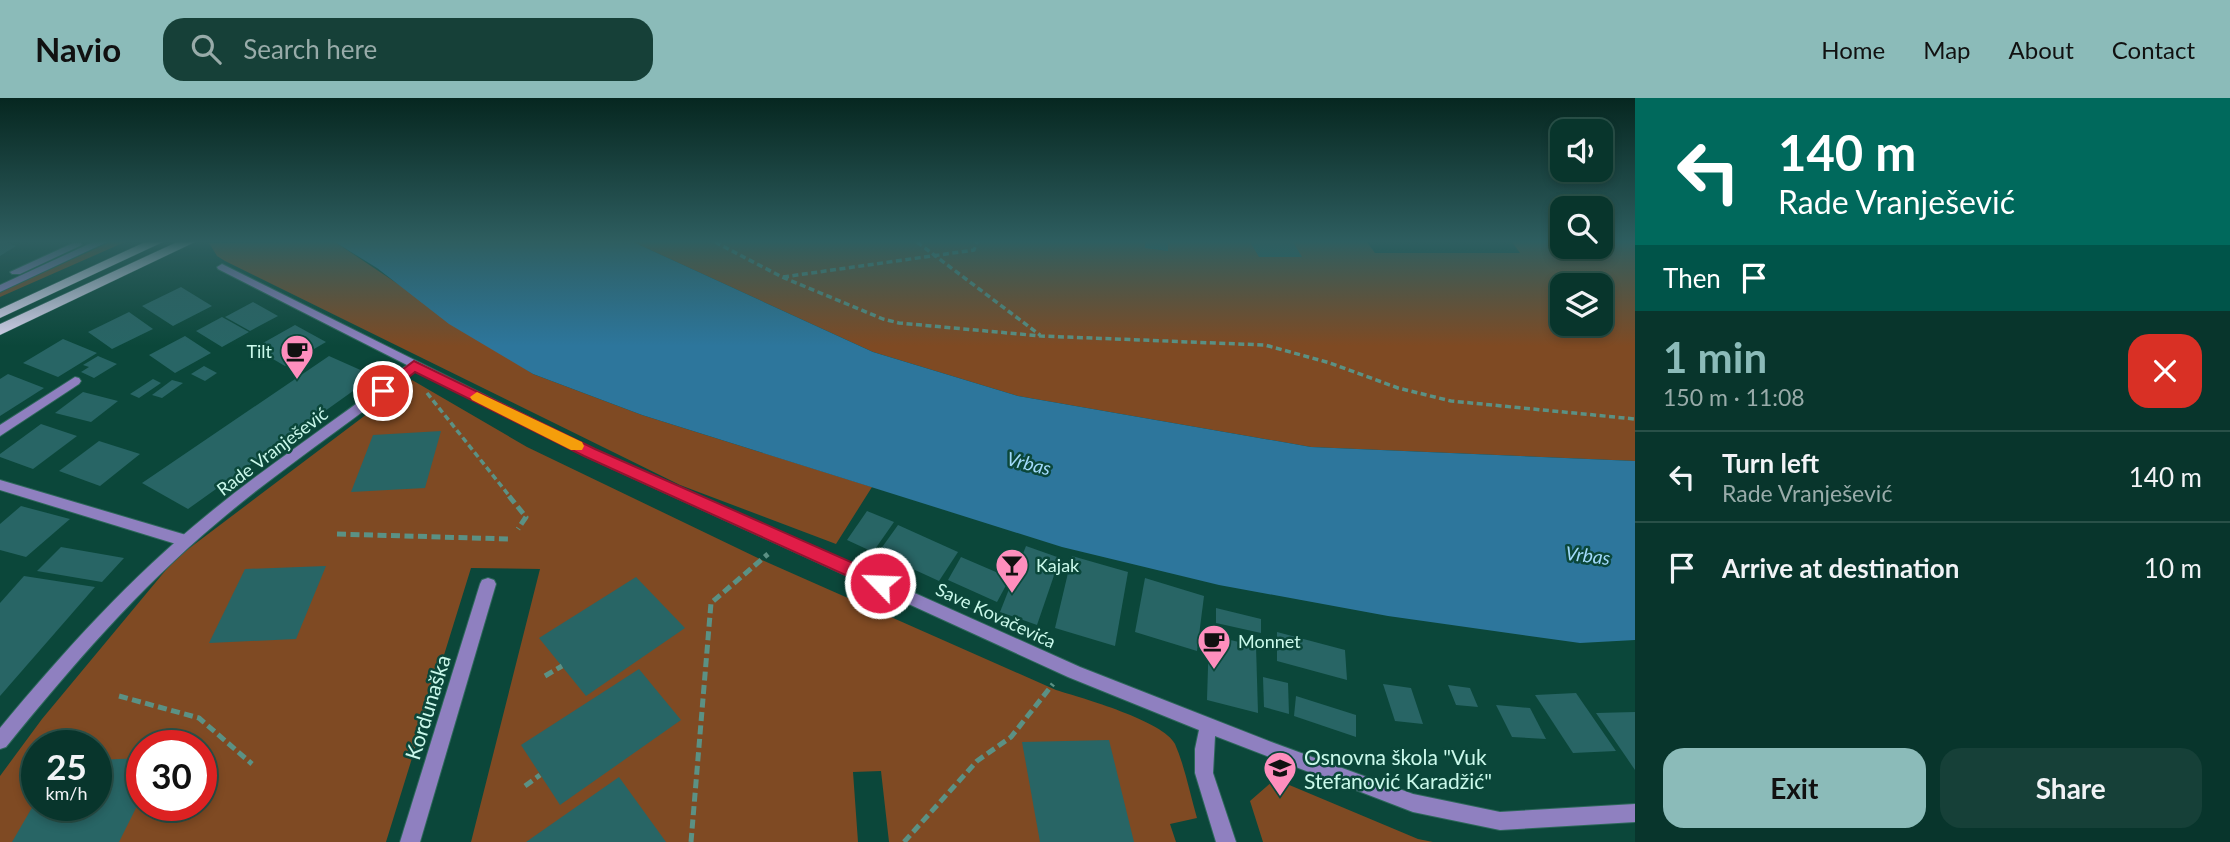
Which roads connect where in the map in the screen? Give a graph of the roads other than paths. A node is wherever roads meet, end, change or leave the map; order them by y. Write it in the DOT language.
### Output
graph roads {
  1 [pos="27,277"];
  2 [pos="79,277"];
  3 [pos="114,277"];
  4 [pos="241,277"];
  5 [pos="0,289"];
  6 [pos="2,311"];
  7 [pos="0,330"];
  8 [pos="414,366"];
  9 [pos="75,381"];
  10 [pos="0,431"];
  11 [pos="0,485"];
  12 [pos="186,541"];
  13 [pos="488,584"];
  14 [pos="1209,724"];
  15 [pos="0,741"];
  16 [pos="1635,813"];
  17 [pos="410,842"];
  18 [pos="1226,842"];
  1 -- 5 [label="street"];
  2 -- 6 [label="main road"];
  3 -- 7 [label="main road"];
  4 -- 8 [label="street, Save Kovačevića"];
  8 -- 12 [label="street, Rade Vranješević"];
  8 -- 14 [label="street, Save Kovačevića"];
  9 -- 10 [label="street"];
  11 -- 12 [label="street"];
  12 -- 15 [label="street, Rade Vranješević"];
  13 -- 17 [label="street, Kordunaška"];
  14 -- 16 [label="street, Save Kovačevića"];
  14 -- 18 [label="street"];
}
